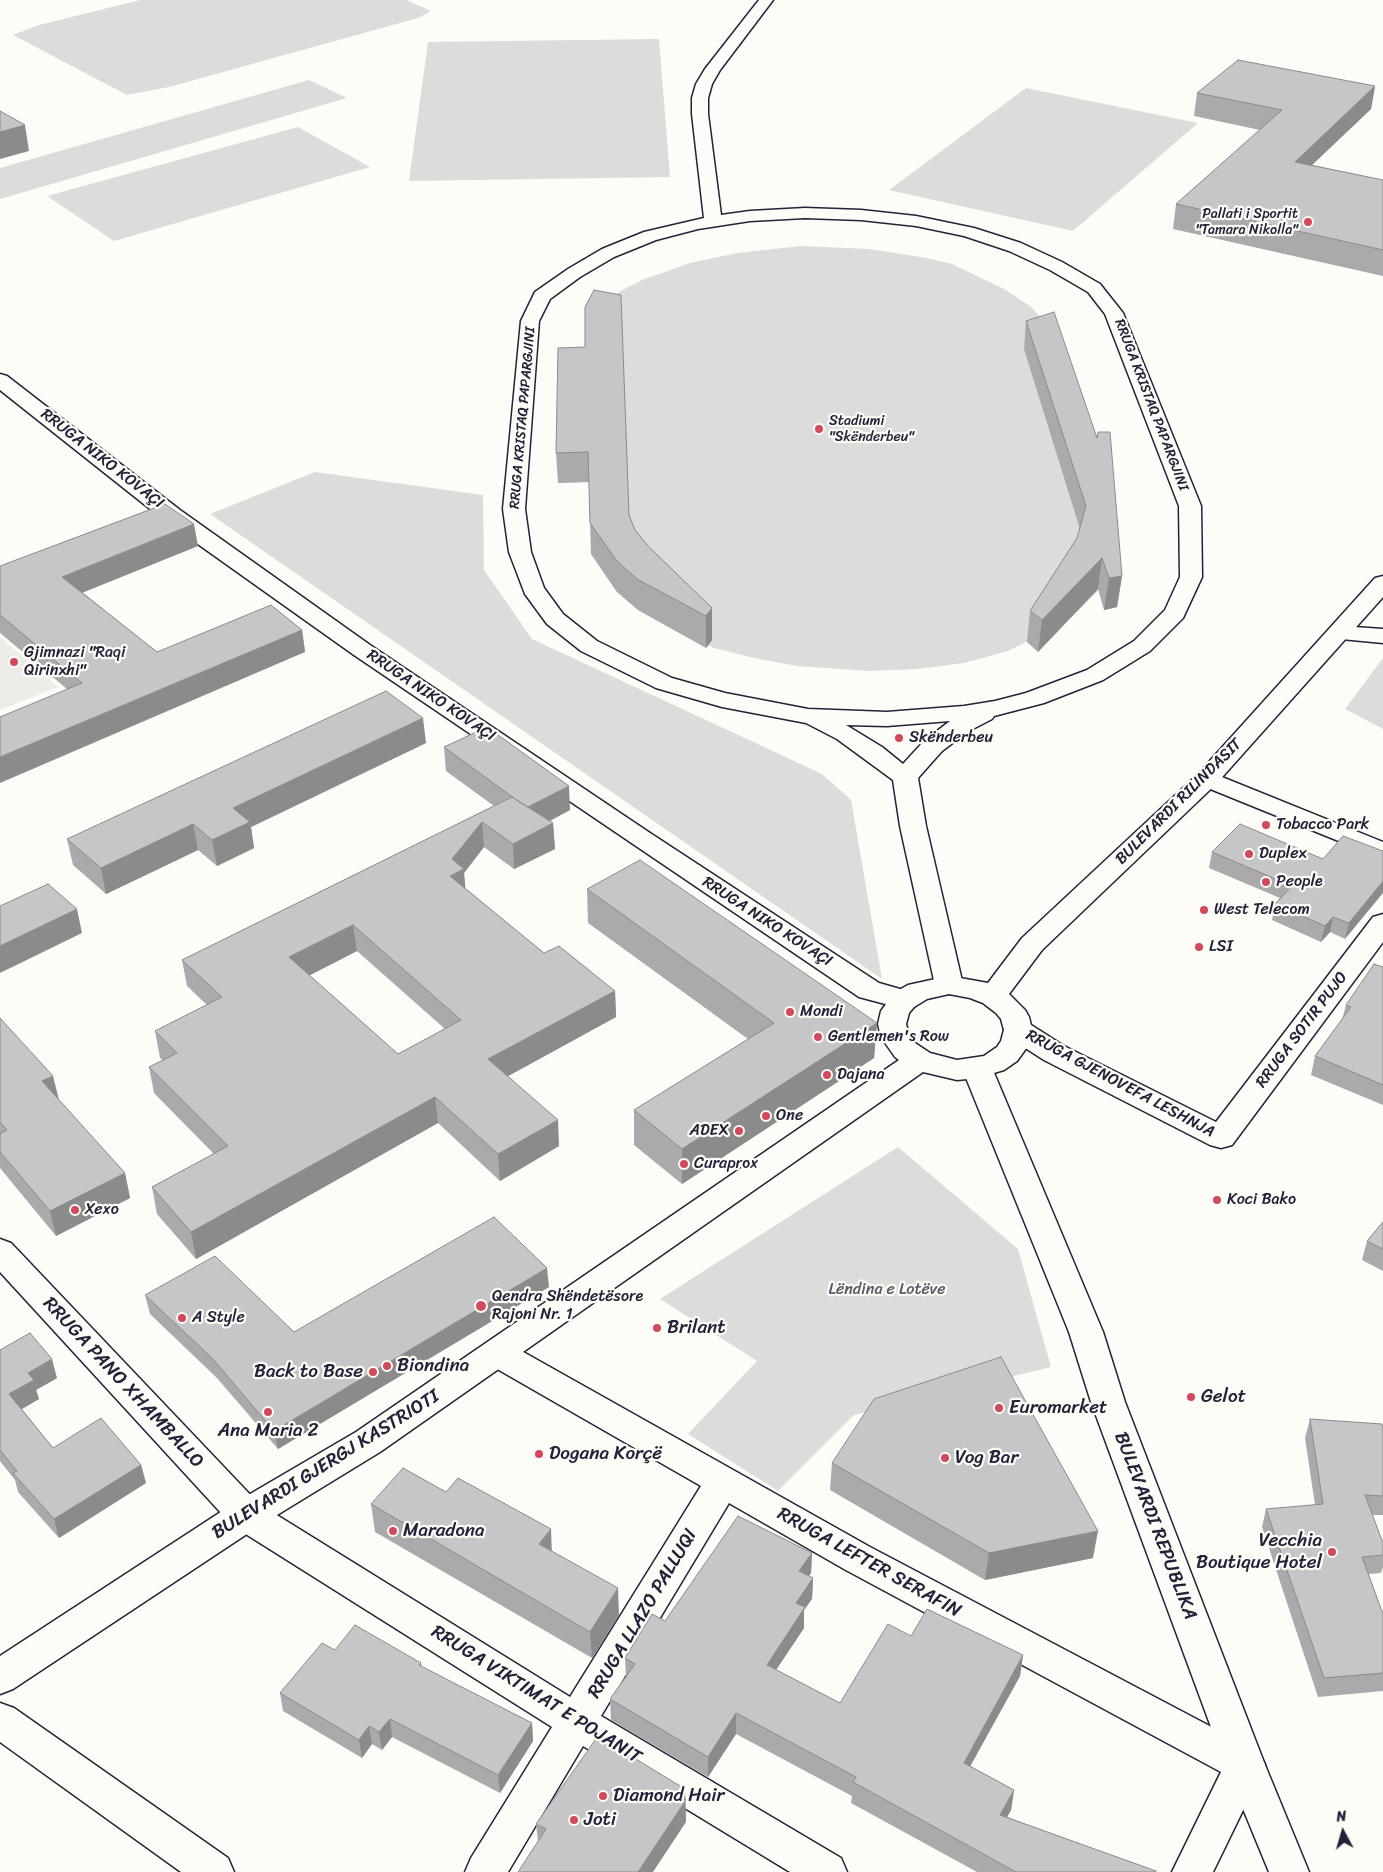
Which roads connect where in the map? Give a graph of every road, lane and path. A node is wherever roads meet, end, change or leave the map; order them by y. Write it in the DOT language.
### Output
graph roads {
  1 [pos="766,0"];
  2 [pos="713,222"];
  3 [pos="0,380"];
  4 [pos="1383,583"];
  5 [pos="1339,633"];
  6 [pos="1383,636"];
  7 [pos="996,708"];
  8 [pos="808,716"];
  9 [pos="905,777"];
  10 [pos="1207,779"];
  11 [pos="1383,851"];
  12 [pos="1383,923"];
  13 [pos="950,985"];
  14 [pos="993,996"];
  15 [pos="904,1000"];
  16 [pos="1018,1030"];
  17 [pos="920,1060"];
  18 [pos="977,1068"];
  19 [pos="1221,1137"];
  20 [pos="3,1259"];
  21 [pos="497,1353"];
  22 [pos="722,1483"];
  23 [pos="246,1515"];
  24 [pos="0,1677"];
  25 [pos="0,1720"];
  26 [pos="577,1722"];
  27 [pos="1245,1765"];
  28 [pos="214,1872"];
  29 [pos="484,1872"];
  30 [pos="827,1872"];
  31 [pos="1192,1872"];
  32 [pos="1289,1872"];
  1 -- 2 [label="street"];
  2 -- 7 [label="street, RRUGA KRISTAQ PAPARGJINI"];
  2 -- 8 [label="street, RRUGA KRISTAQ PAPARGJINI"];
  3 -- 15 [label="street, RRUGA NIKO KOVAÇI"];
  4 -- 5 [label="street, BULEVARDI RILINDASIT"];
  5 -- 6 [label="street"];
  5 -- 10 [label="street, BULEVARDI RILINDASIT"];
  7 -- 8 [label="street, RRUGA KRISTAQ PAPARGJINI"];
  7 -- 9 [label="street, RRUGA KRISTAQ PAPARGJINI"];
  8 -- 9 [label="street, RRUGA KRISTAQ PAPARGJINI"];
  9 -- 13 [label="street"];
  10 -- 11 [label="street"];
  10 -- 14 [label="street, BULEVARDI RILINDASIT"];
  12 -- 19 [label="street, RRUGA SOTIR PUJO"];
  13 -- 14 [label="street"];
  13 -- 15 [label="street"];
  14 -- 16 [label="street"];
  15 -- 17 [label="street"];
  16 -- 18 [label="street"];
  16 -- 19 [label="street, RRUGA GJENOVEFA LESHNJA"];
  17 -- 18 [label="street"];
  17 -- 21 [label="street, BULEVARDI GJERGJ KASTRIOTI"];
  18 -- 27 [label="street, BULEVARDI REPUBLIKA"];
  20 -- 23 [label="street, RRUGA PANO XHAMBALLO"];
  21 -- 22 [label="street, RRUGA LEFTER SERAFIN"];
  21 -- 23 [label="street, BULEVARDI GJERGJ KASTRIOTI"];
  22 -- 26 [label="street, RRUGA LLAZO PALLUQI"];
  22 -- 27 [label="street, RRUGA LEFTER SERAFIN"];
  23 -- 24 [label="street, BULEVARDI GJERGJ KASTRIOTI"];
  23 -- 26 [label="street, RRUGA VIKTIMAT E POJANIT"];
  25 -- 28 [label="street"];
  26 -- 29 [label="street, RRUGA LLAZO PALLUQI"];
  26 -- 30 [label="street, RRUGA VIKTIMAT E POJANIT"];
  27 -- 31 [label="street"];
  27 -- 32 [label="street, BULEVARDI REPUBLIKA"];
}
